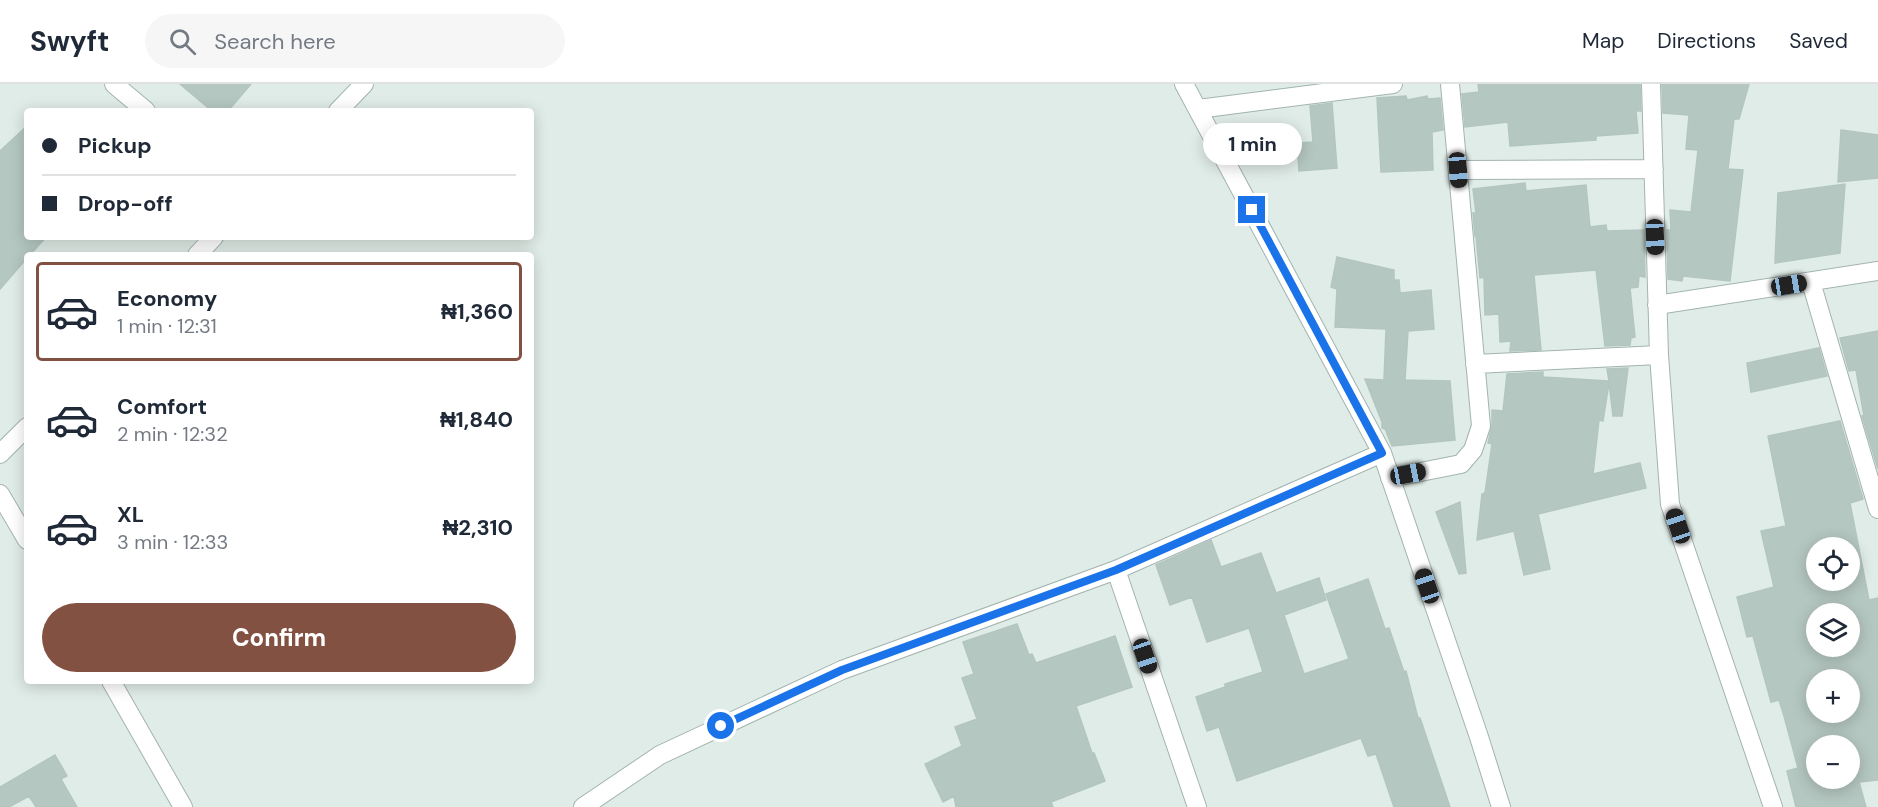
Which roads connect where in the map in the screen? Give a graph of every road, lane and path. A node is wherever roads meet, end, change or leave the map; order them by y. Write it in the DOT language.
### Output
graph roads {
  1 [pos="114,84"];
  2 [pos="364,84"];
  3 [pos="1184,84"];
  4 [pos="1393,84"];
  5 [pos="1450,84"];
  6 [pos="1650,84"];
  7 [pos="142,108"];
  8 [pos="341,108"];
  9 [pos="1198,109"];
  10 [pos="1654,169"];
  11 [pos="1458,170"];
  12 [pos="211,240"];
  13 [pos="199,252"];
  14 [pos="1878,271"];
  15 [pos="1811,282"];
  16 [pos="1657,306"];
  17 [pos="1659,354"];
  18 [pos="1475,364"];
  19 [pos="24,430"];
  20 [pos="1382,453"];
  21 [pos="0,454"];
  22 [pos="1390,478"];
  23 [pos="0,495"];
  24 [pos="1878,508"];
  25 [pos="24,535"];
  26 [pos="1116,570"];
  27 [pos="113,684"];
  28 [pos="183,807"];
  29 [pos="583,807"];
  30 [pos="1197,807"];
  31 [pos="1501,807"];
  32 [pos="1773,807"];
  1 -- 7 [label="street"];
  2 -- 8 [label="street"];
  3 -- 9 [label="street"];
  4 -- 9 [label="street"];
  5 -- 11 [label="street"];
  6 -- 10 [label="street"];
  9 -- 20 [label="street"];
  10 -- 11 [label="street"];
  10 -- 16 [label="street"];
  11 -- 18 [label="street"];
  12 -- 13 [label="street"];
  14 -- 15 [label="street"];
  15 -- 16 [label="street"];
  15 -- 24 [label="street"];
  16 -- 17 [label="street"];
  17 -- 18 [label="street"];
  17 -- 32 [label="street"];
  18 -- 22 [label="street"];
  19 -- 21 [label="street"];
  20 -- 22 [label="street"];
  20 -- 26 [label="street"];
  22 -- 31 [label="street"];
  23 -- 25 [label="street"];
  26 -- 29 [label="street"];
  26 -- 30 [label="street"];
  27 -- 28 [label="street"];
}
